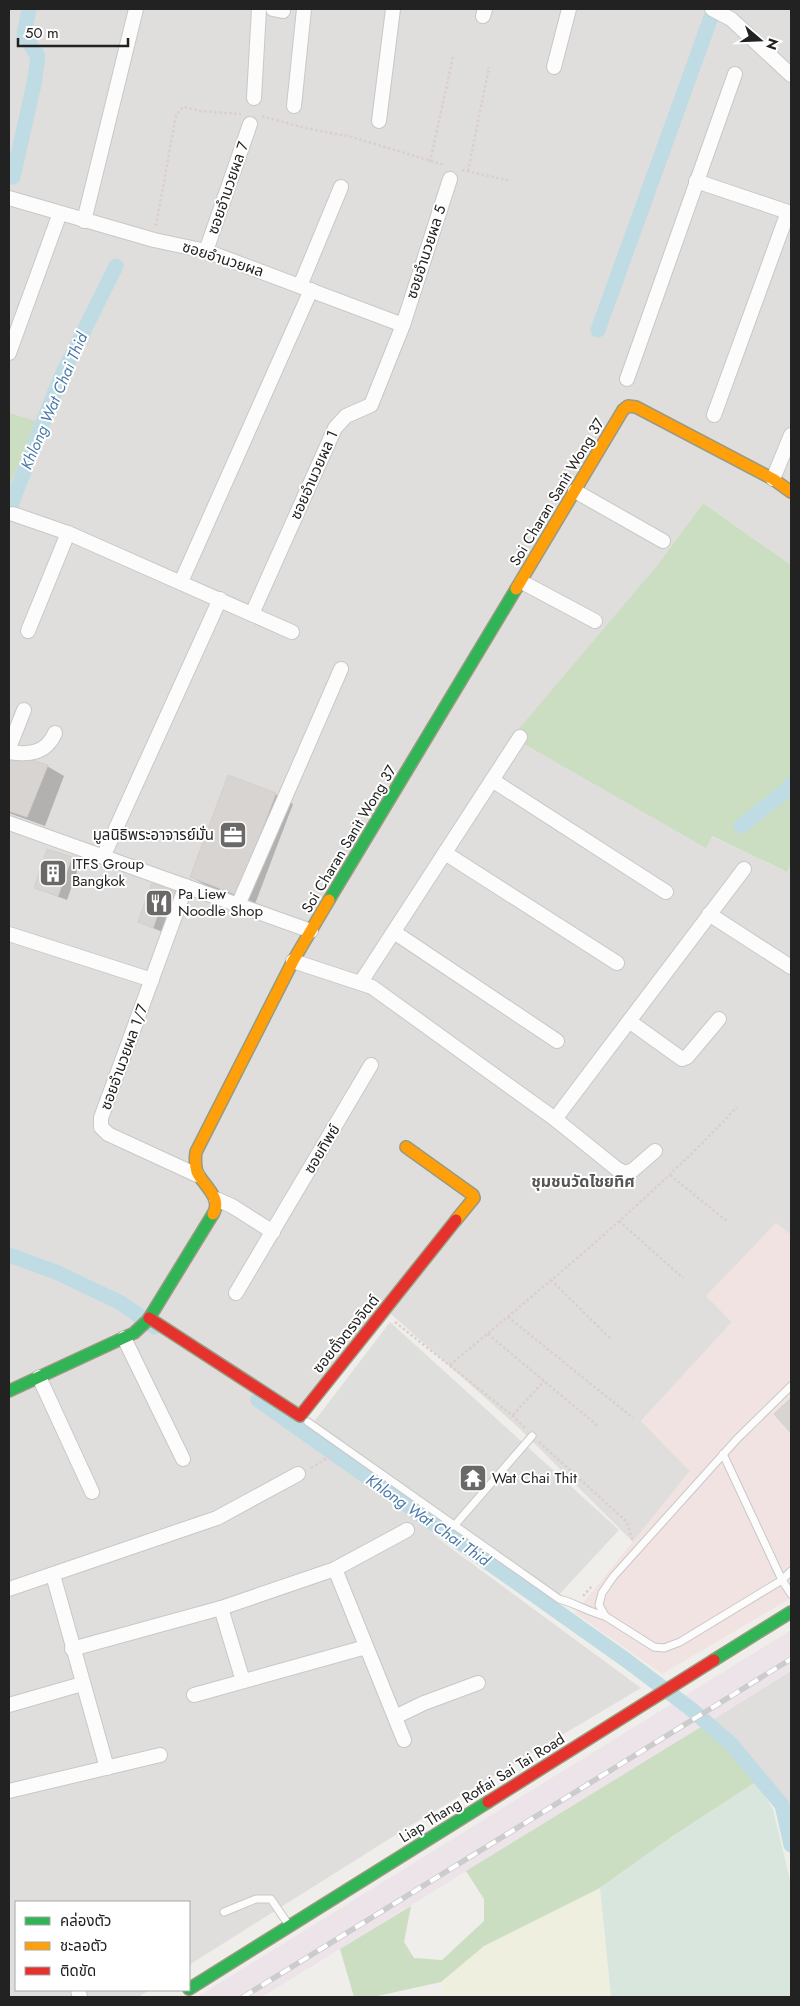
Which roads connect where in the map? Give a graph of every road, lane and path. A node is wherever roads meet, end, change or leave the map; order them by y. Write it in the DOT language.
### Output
graph roads {
  1 [pos="136,9"];
  2 [pos="259,9"];
  3 [pos="304,9"];
  4 [pos="393,9"];
  5 [pos="569,9"];
  6 [pos="712,9"];
  7 [pos="453,57"];
  8 [pos="489,67"];
  9 [pos="554,67"];
  10 [pos="734,74"];
  11 [pos="791,75"];
  12 [pos="254,98"];
  13 [pos="294,106"];
  14 [pos="251,118"];
  15 [pos="379,121"];
  16 [pos="430,162"];
  17 [pos="451,171"];
  18 [pos="468,171"];
  19 [pos="511,181"];
  20 [pos="696,181"];
  21 [pos="341,187"];
  22 [pos="9,198"];
  23 [pos="790,209"];
  24 [pos="60,214"];
  25 [pos="84,221"];
  26 [pos="154,240"];
  27 [pos="206,251"];
  28 [pos="305,288"];
  29 [pos="403,325"];
  30 [pos="9,353"];
  31 [pos="627,379"];
  32 [pos="714,416"];
  33 [pos="791,435"];
  34 [pos="773,479"];
  35 [pos="575,491"];
  36 [pos="791,492"];
  37 [pos="13,514"];
  38 [pos="68,533"];
  39 [pos="662,541"];
  40 [pos="181,582"];
  41 [pos="522,582"];
  42 [pos="220,599"];
  43 [pos="252,614"];
  44 [pos="595,621"];
  45 [pos="28,631"];
  46 [pos="292,632"];
  47 [pos="341,669"];
  48 [pos="24,710"];
  49 [pos="55,733"];
  50 [pos="520,738"];
  51 [pos="9,750"];
  52 [pos="492,780"];
  53 [pos="9,823"];
  54 [pos="445,853"];
  55 [pos="103,857"];
  56 [pos="744,869"];
  57 [pos="186,886"];
  58 [pos="666,892"];
  59 [pos="238,905"];
  60 [pos="709,914"];
  61 [pos="312,931"];
  62 [pos="394,932"];
  63 [pos="9,934"];
  64 [pos="293,961"];
  65 [pos="617,963"];
  66 [pos="791,967"];
  67 [pos="152,980"];
  68 [pos="361,982"];
  69 [pos="720,1019"];
  70 [pos="629,1021"];
  71 [pos="557,1041"];
  72 [pos="371,1066"];
  73 [pos="737,1107"];
  74 [pos="555,1119"];
  75 [pos="406,1147"];
  76 [pos="655,1151"];
  77 [pos="197,1175"];
  78 [pos="670,1175"];
  79 [pos="216,1199"];
  80 [pos="619,1221"];
  81 [pos="728,1222"];
  82 [pos="273,1232"];
  83 [pos="683,1278"];
  84 [pos="551,1280"];
  85 [pos="236,1293"];
  86 [pos="508,1317"];
  87 [pos="148,1319"];
  88 [pos="392,1319"];
  89 [pos="488,1334"];
  90 [pos="129,1336"];
  91 [pos="611,1339"];
  92 [pos="450,1365"];
  93 [pos="38,1378"];
  94 [pos="544,1381"];
  95 [pos="791,1386"];
  96 [pos="9,1391"];
  97 [pos="513,1416"];
  98 [pos="633,1418"];
  99 [pos="308,1422"];
  100 [pos="600,1428"];
  101 [pos="532,1436"];
  102 [pos="341,1450"];
  103 [pos="723,1454"];
  104 [pos="183,1458"];
  105 [pos="322,1462"];
  106 [pos="298,1474"];
  107 [pos="92,1492"];
  108 [pos="454,1526"];
  109 [pos="407,1530"];
  110 [pos="627,1545"];
  111 [pos="335,1568"];
  112 [pos="791,1571"];
  113 [pos="53,1575"];
  114 [pos="598,1579"];
  115 [pos="782,1580"];
  116 [pos="9,1589"];
  117 [pos="791,1594"];
  118 [pos="574,1602"];
  119 [pos="221,1608"];
  120 [pos="791,1612"];
  121 [pos="605,1616"];
  122 [pos="366,1647"];
  123 [pos="72,1649"];
  124 [pos="243,1681"];
  125 [pos="478,1683"];
  126 [pos="82,1684"];
  127 [pos="194,1695"];
  128 [pos="9,1705"];
  129 [pos="395,1717"];
  130 [pos="404,1740"];
  131 [pos="160,1755"];
  132 [pos="107,1768"];
  133 [pos="9,1791"];
  134 [pos="224,1912"];
  135 [pos="289,1926"];
  136 [pos="190,1989"];
  1 -- 25 [label="street"];
  2 -- 12 [label="street"];
  3 -- 13 [label="street"];
  4 -- 15 [label="street"];
  5 -- 9 [label="street"];
  6 -- 11 [label="street"];
  7 -- 16 [label="path"];
  8 -- 18 [label="path"];
  10 -- 20 [label="street"];
  14 -- 16 [label="path"];
  14 -- 26 [label="path"];
  14 -- 27 [label="street, ซอยอำนวยผล 7"];
  16 -- 17 [label="path"];
  17 -- 18 [label="path"];
  17 -- 29 [label="street, ซอยอำนวยผล 5"];
  18 -- 19 [label="path"];
  20 -- 23 [label="street"];
  20 -- 31 [label="street"];
  21 -- 28 [label="street"];
  22 -- 24 [label="street, ซอยอำนวยผล"];
  23 -- 32 [label="street"];
  24 -- 25 [label="street, ซอยอำนวยผล"];
  24 -- 30 [label="street"];
  25 -- 26 [label="street, ซอยอำนวยผล"];
  26 -- 27 [label="street, ซอยอำนวยผล"];
  27 -- 28 [label="street, ซอยอำนวยผล"];
  28 -- 29 [label="street, ซอยอำนวยผล"];
  28 -- 40 [label="street"];
  29 -- 43 [label="street, ซอยอำนวยผล 1"];
  33 -- 34 [label="street"];
  34 -- 35 [label="street, Soi Charan Sanit Wong 37"];
  34 -- 36 [label="street, Soi Charan Sanit Wong 37"];
  35 -- 39 [label="street"];
  35 -- 41 [label="street, Soi Charan Sanit Wong 37"];
  37 -- 38 [label="street"];
  38 -- 40 [label="street"];
  38 -- 45 [label="street"];
  40 -- 42 [label="street"];
  41 -- 44 [label="street"];
  41 -- 61 [label="street, Soi Charan Sanit Wong 37"];
  42 -- 43 [label="street"];
  42 -- 55 [label="street"];
  43 -- 46 [label="street"];
  47 -- 59 [label="street"];
  48 -- 51 [label="street"];
  49 -- 51 [label="street"];
  50 -- 52 [label="street"];
  52 -- 54 [label="street"];
  52 -- 58 [label="street"];
  53 -- 55 [label="street"];
  54 -- 62 [label="street"];
  54 -- 65 [label="street"];
  55 -- 57 [label="street"];
  56 -- 60 [label="street"];
  57 -- 59 [label="street"];
  57 -- 67 [label="street, ซอยอำนวยผล 1/7"];
  59 -- 61 [label="street"];
  60 -- 66 [label="street"];
  60 -- 70 [label="street"];
  61 -- 64 [label="street, Soi Charan Sanit Wong 37"];
  62 -- 68 [label="street"];
  62 -- 71 [label="street"];
  63 -- 67 [label="street"];
  64 -- 68 [label="street"];
  64 -- 77 [label="street, Soi Charan Sanit Wong 37"];
  67 -- 77 [label="street, ซอยอำนวยผล 1/7"];
  68 -- 74 [label="street"];
  69 -- 70 [label="street"];
  70 -- 74 [label="street"];
  72 -- 82 [label="street, ซอยทิพย์"];
  73 -- 78 [label="path"];
  74 -- 76 [label="street"];
  75 -- 87 [label="street, ซอยตั้งตรงจิตต์"];
  77 -- 79 [label="street"];
  78 -- 80 [label="path"];
  78 -- 81 [label="path"];
  79 -- 82 [label="street"];
  79 -- 87 [label="street"];
  80 -- 83 [label="path"];
  80 -- 84 [label="path"];
  82 -- 85 [label="street, ซอยทิพย์"];
  84 -- 86 [label="path"];
  84 -- 91 [label="path"];
  86 -- 89 [label="path"];
  86 -- 98 [label="path"];
  87 -- 90 [label="street"];
  88 -- 92 [label="path"];
  89 -- 92 [label="path"];
  89 -- 94 [label="path"];
  90 -- 93 [label="street"];
  90 -- 104 [label="street"];
  92 -- 97 [label="path"];
  93 -- 96 [label="street"];
  93 -- 107 [label="street"];
  94 -- 97 [label="path"];
  94 -- 100 [label="path"];
  95 -- 103 [label="lane"];
  97 -- 101 [label="path"];
  99 -- 108 [label="lane"];
  101 -- 108 [label="lane"];
  101 -- 110 [label="path"];
  102 -- 105 [label="path"];
  103 -- 115 [label="lane"];
  103 -- 121 [label="lane"];
  106 -- 113 [label="street"];
  108 -- 118 [label="lane"];
  109 -- 111 [label="street"];
  111 -- 119 [label="street"];
  111 -- 122 [label="street"];
  112 -- 115 [label="lane"];
  113 -- 116 [label="street"];
  113 -- 123 [label="street"];
  114 -- 118 [label="path"];
  115 -- 117 [label="lane"];
  115 -- 121 [label="lane"];
  118 -- 121 [label="lane"];
  119 -- 123 [label="street"];
  119 -- 124 [label="street"];
  120 -- 135 [label="street, Liap Thang Rotfai Sai Tai Road"];
  122 -- 124 [label="street"];
  122 -- 129 [label="street"];
  123 -- 126 [label="street"];
  124 -- 127 [label="street"];
  125 -- 129 [label="street"];
  126 -- 128 [label="street"];
  126 -- 132 [label="street"];
  129 -- 130 [label="street"];
  131 -- 132 [label="street"];
  132 -- 133 [label="street"];
  134 -- 135 [label="lane"];
  135 -- 136 [label="street, Liap Thang Rotfai Sai Tai Road"];
}
